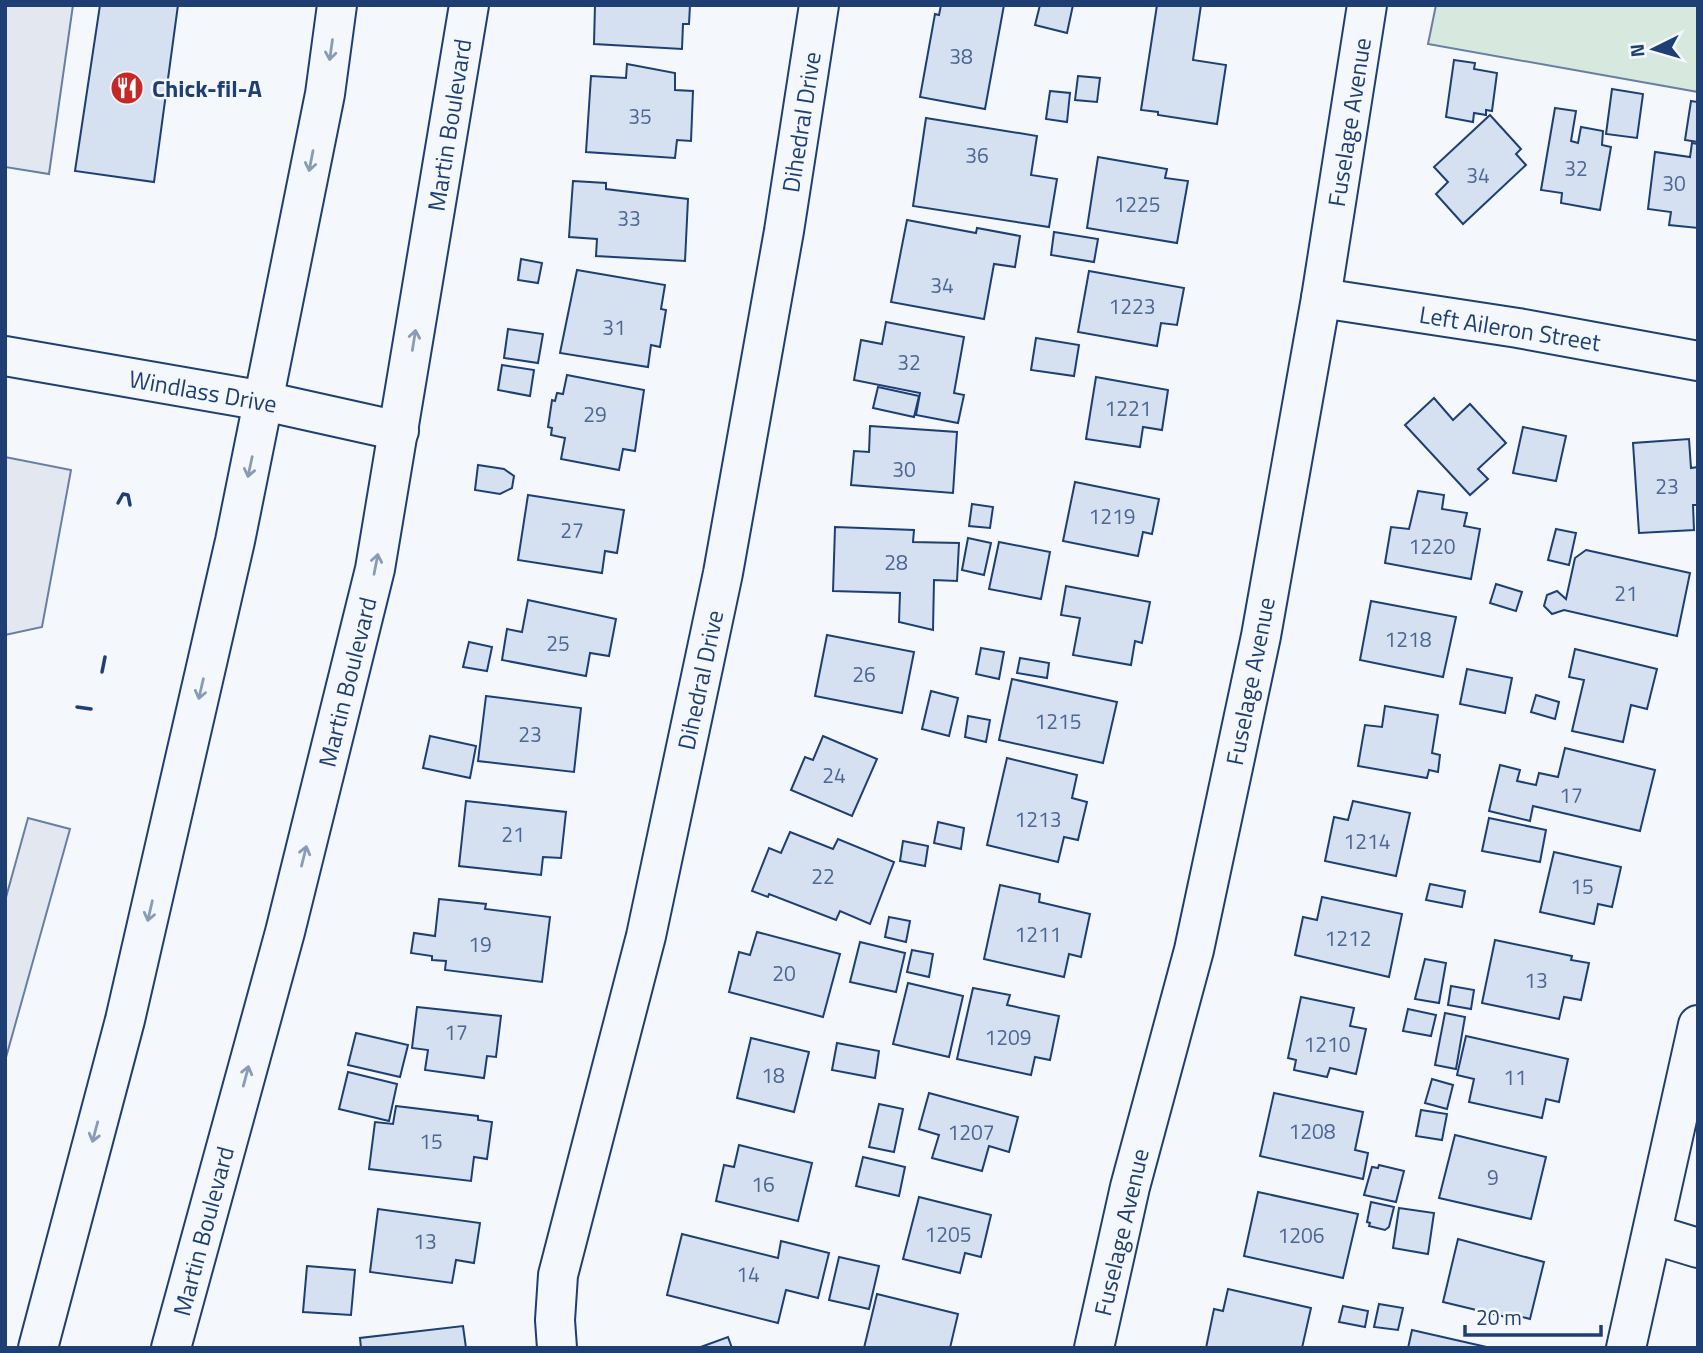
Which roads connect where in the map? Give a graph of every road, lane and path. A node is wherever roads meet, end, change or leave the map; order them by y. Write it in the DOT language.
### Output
graph roads {
  1 [pos="337,5"];
  2 [pos="468,5"];
  3 [pos="819,5"];
  4 [pos="1367,5"];
  5 [pos="1321,298"];
  6 [pos="5,356"];
  7 [pos="1698,361"];
  8 [pos="264,401"];
  9 [pos="399,431"];
  10 [pos="1698,1025"];
  11 [pos="1652,1234"];
  12 [pos="1698,1248"];
  13 [pos="38,1348"];
  14 [pos="172,1348"];
  15 [pos="557,1348"];
  16 [pos="1094,1348"];
  17 [pos="1626,1348"];
  1 -- 8 [label="street, one-way"];
  9 -- 2 [label="street, Martin Boulevard, one-way"];
  3 -- 15 [label="street, Dihedral Drive"];
  4 -- 5 [label="street, Fuselage Avenue"];
  5 -- 7 [label="street, Left Aileron Street"];
  5 -- 16 [label="street, Fuselage Avenue"];
  6 -- 8 [label="street, Windlass Drive"];
  8 -- 9 [label="street, Windlass Drive"];
  8 -- 13 [label="street, one-way"];
  14 -- 9 [label="street, Martin Boulevard, one-way"];
  10 -- 11 [label="street"];
  11 -- 12 [label="street"];
  11 -- 17 [label="street"];
}
